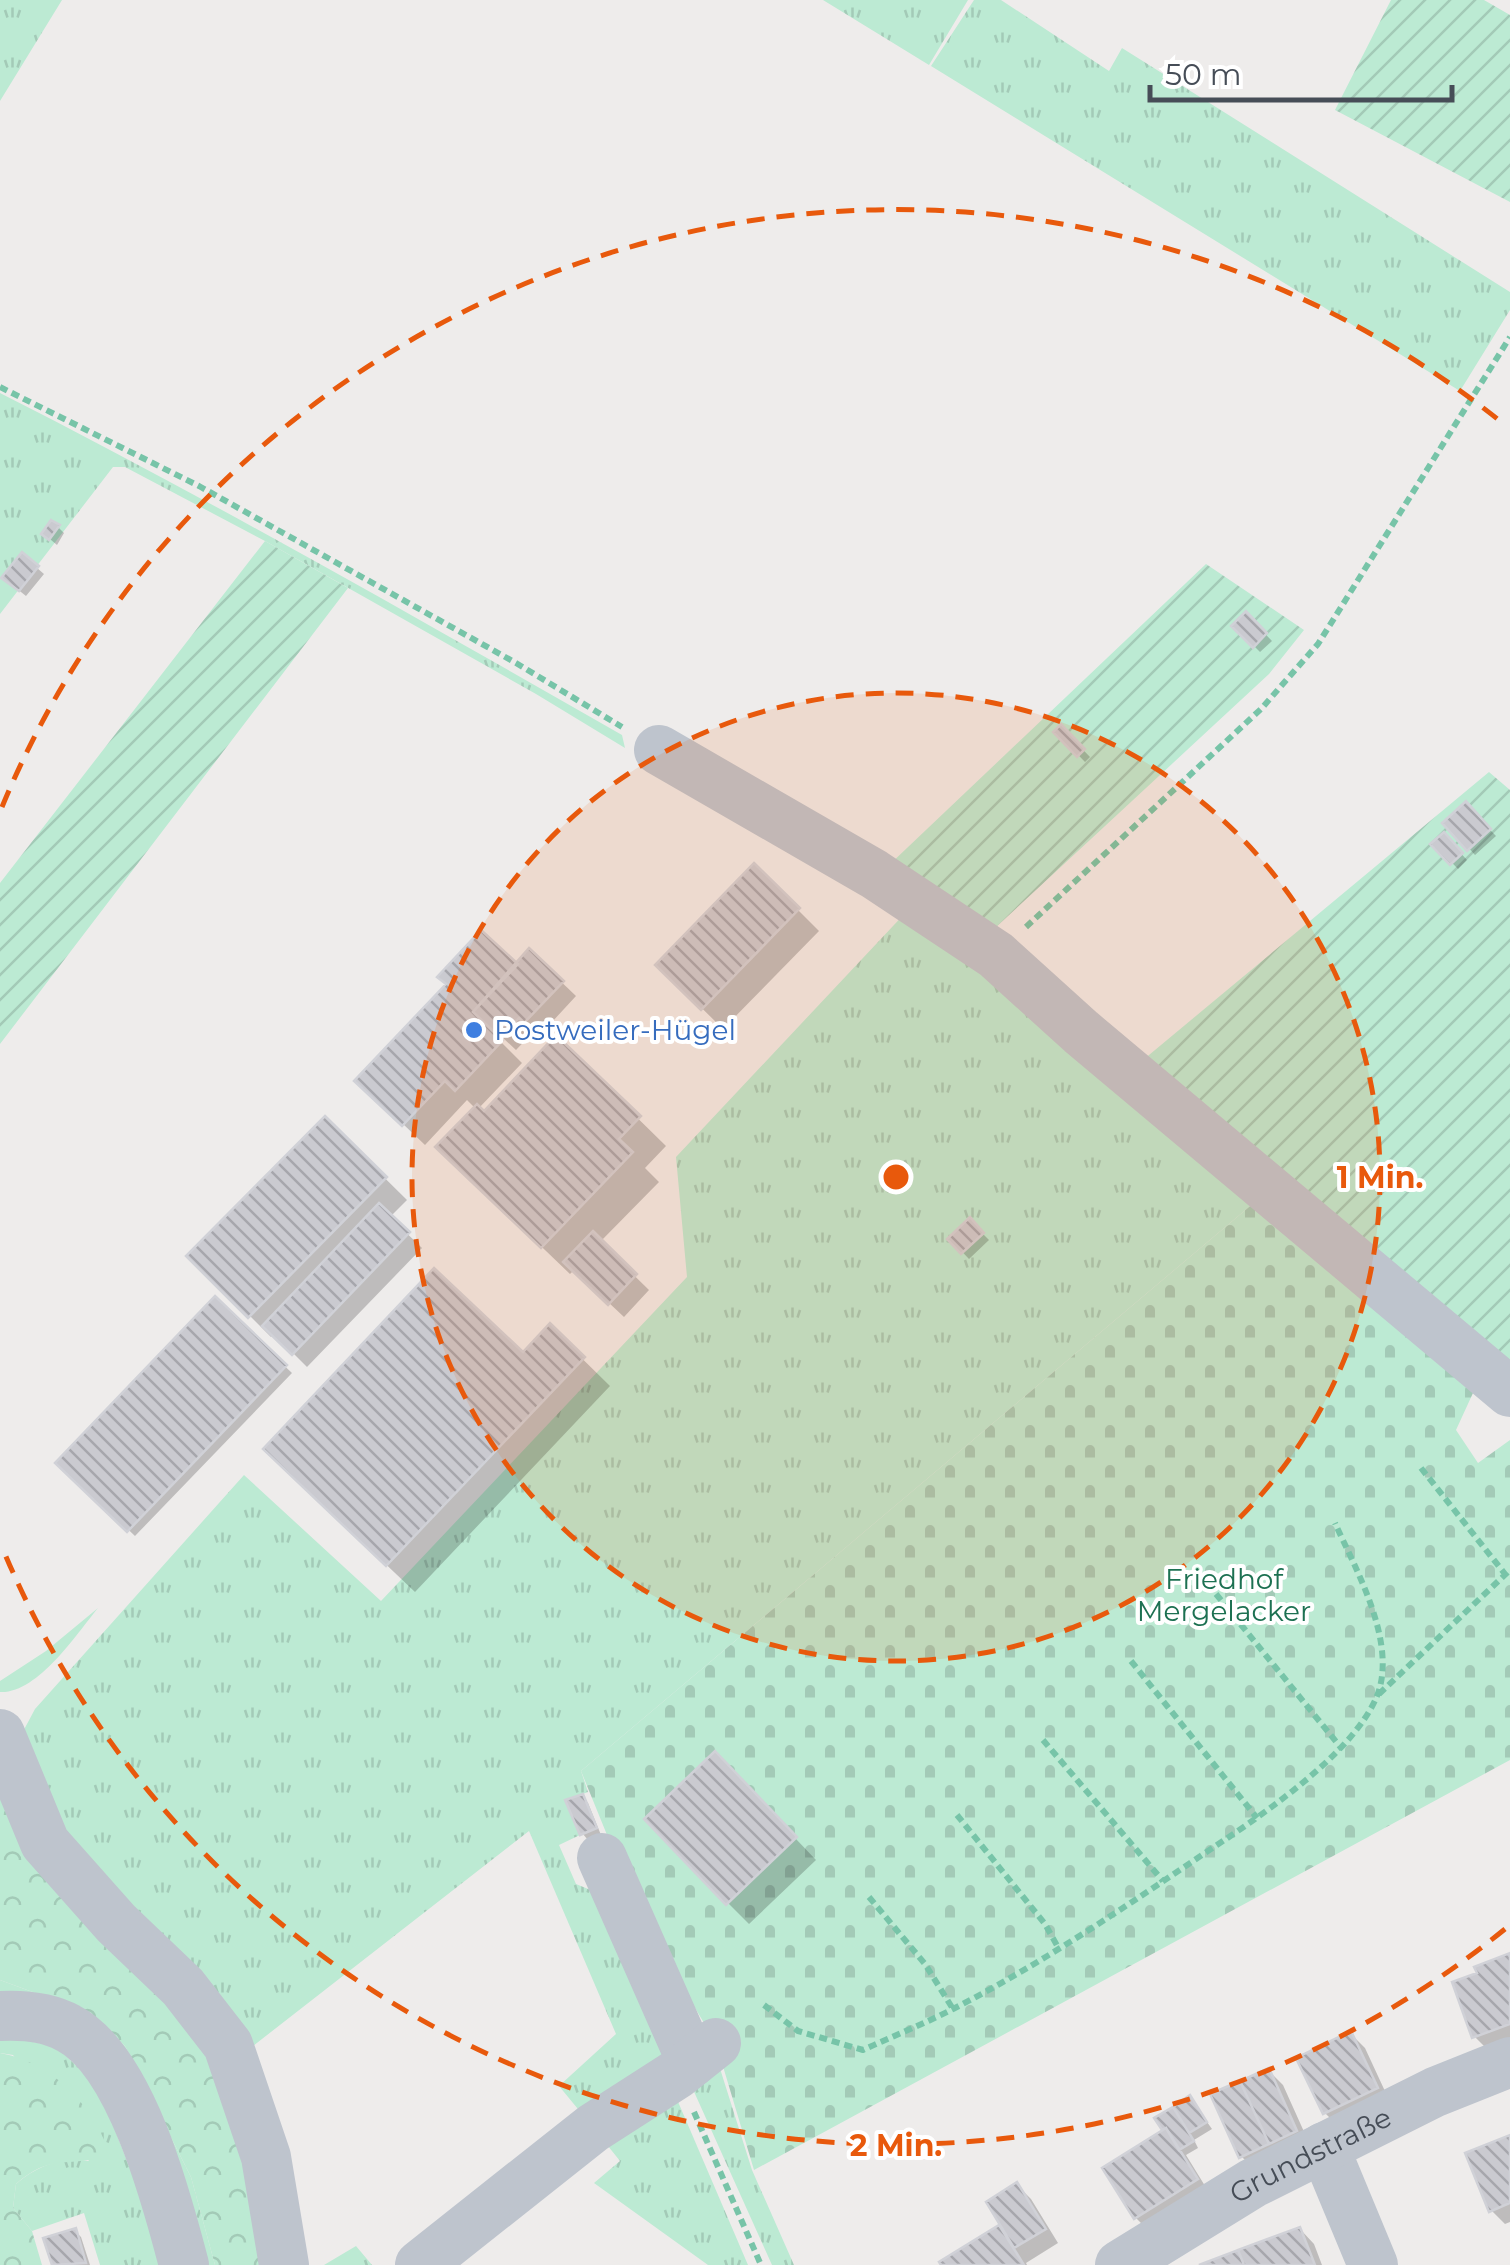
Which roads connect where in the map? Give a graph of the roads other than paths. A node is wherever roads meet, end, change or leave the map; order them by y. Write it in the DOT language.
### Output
graph roads {
  1 [pos="660,750"];
  2 [pos="1510,1392"];
  3 [pos="0,1734"];
  4 [pos="602,1858"];
  5 [pos="0,2016"];
  6 [pos="1510,2062"];
  7 [pos="1324,2147"];
  8 [pos="184,2265"];
  9 [pos="284,2265"];
  10 [pos="420,2265"];
  11 [pos="1120,2265"];
  12 [pos="1373,2265"];
  1 -- 2 [label="street"];
  3 -- 9 [label="street"];
  4 -- 10 [label="street"];
  5 -- 8 [label="street"];
  6 -- 7 [label="street, Grundstraße"];
  7 -- 11 [label="street, Grundstraße"];
  7 -- 12 [label="street"];
}
